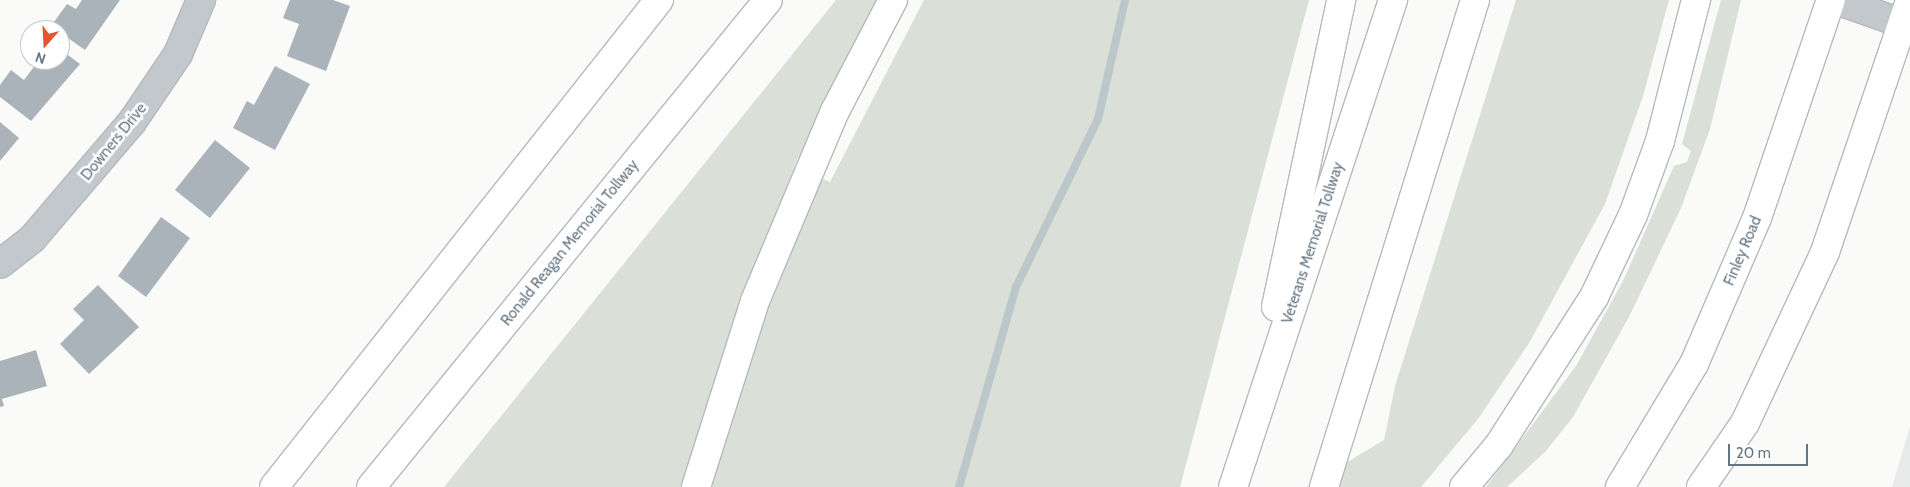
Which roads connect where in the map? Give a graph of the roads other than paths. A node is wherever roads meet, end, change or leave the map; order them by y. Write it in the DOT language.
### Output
graph roads {
  1 [pos="201,0"];
  2 [pos="659,0"];
  3 [pos="768,0"];
  4 [pos="892,0"];
  5 [pos="1341,0"];
  6 [pos="1393,0"];
  7 [pos="1475,0"];
  8 [pos="1696,0"];
  9 [pos="1831,0"];
  10 [pos="1836,0"];
  11 [pos="1908,17"];
  12 [pos="0,264"];
  13 [pos="1246,444"];
  14 [pos="1326,480"];
  15 [pos="274,487"];
  16 [pos="371,487"];
  17 [pos="696,487"];
  18 [pos="1233,487"];
  19 [pos="1464,487"];
  20 [pos="1620,487"];
  21 [pos="1701,487"];
  1 -- 12 [label="street, Downers Drive"];
  2 -- 15 [label="main road"];
  3 -- 16 [label="main road, Ronald Reagan Memorial Tollway"];
  4 -- 17 [label="main road"];
  5 -- 13 [label="main road"];
  6 -- 13 [label="main road, Veterans Memorial Tollway"];
  7 -- 14 [label="main road"];
  8 -- 19 [label="main road"];
  9 -- 20 [label="main road, Finley Road"];
  10 -- 11 [label="street"];
  11 -- 21 [label="main road"];
  13 -- 18 [label="main road, Veterans Memorial Tollway"];
}
